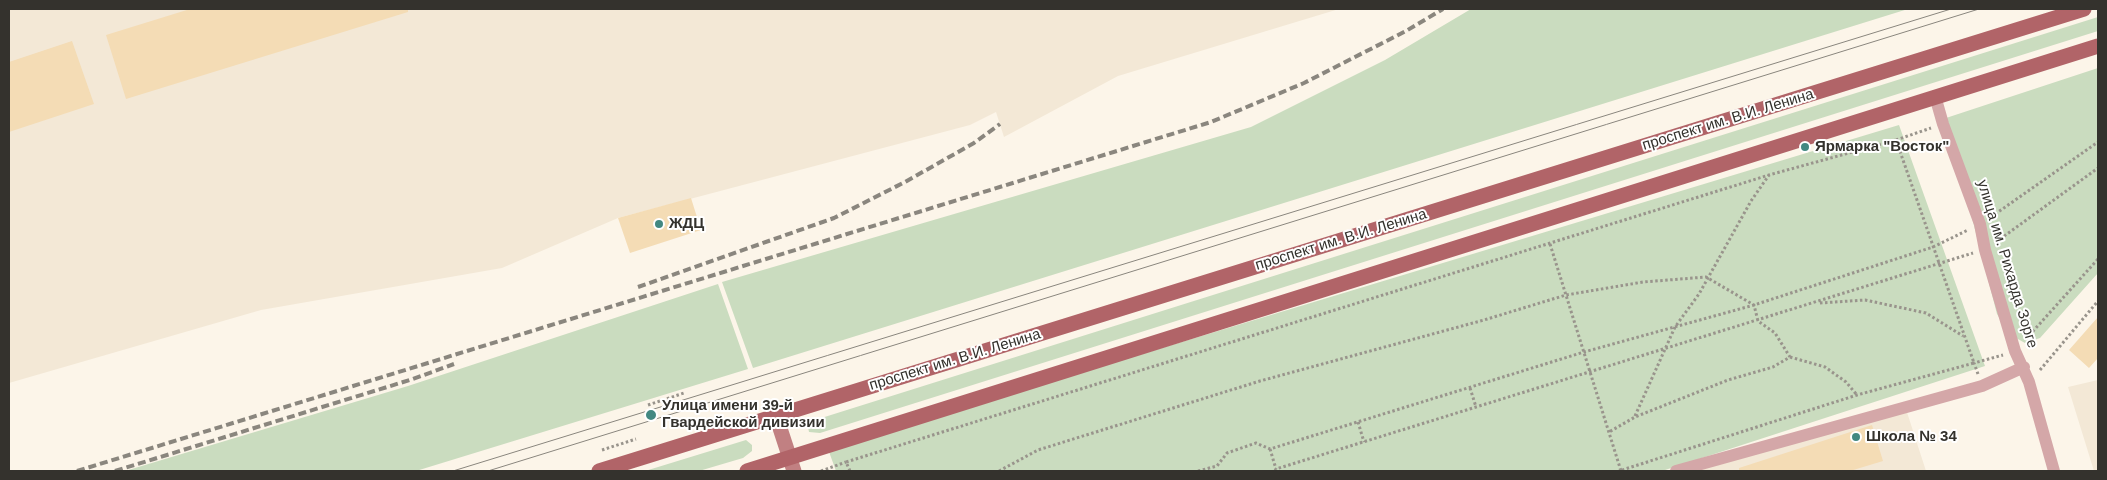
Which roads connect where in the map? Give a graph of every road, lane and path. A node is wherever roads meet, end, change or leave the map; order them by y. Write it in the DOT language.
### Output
graph roads {
  1 [pos="2084,9"];
  2 [pos="2098,46"];
  3 [pos="1935,96"];
  4 [pos="1943,124"];
  5 [pos="1896,140"];
  6 [pos="2098,142"];
  7 [pos="2098,168"];
  8 [pos="1769,175"];
  9 [pos="1980,224"];
  10 [pos="1550,244"];
  11 [pos="1933,247"];
  12 [pos="1985,250"];
  13 [pos="2098,259"];
  14 [pos="1938,264"];
  15 [pos="1706,277"];
  16 [pos="1566,295"];
  17 [pos="2098,301"];
  18 [pos="1813,303"];
  19 [pos="1754,305"];
  20 [pos="1758,320"];
  21 [pos="1675,327"];
  22 [pos="1963,336"];
  23 [pos="1664,349"];
  24 [pos="2015,351"];
  25 [pos="1584,352"];
  26 [pos="1790,357"];
  27 [pos="1974,363"];
  28 [pos="2024,367"];
  29 [pos="1590,372"];
  30 [pos="2029,382"];
  31 [pos="1470,388"];
  32 [pos="684,392"];
  33 [pos="1857,395"];
  34 [pos="648,404"];
  35 [pos="1476,407"];
  36 [pos="776,416"];
  37 [pos="1635,417"];
  38 [pos="1358,422"];
  39 [pos="1609,432"];
  40 [pos="636,439"];
  41 [pos="1364,442"];
  42 [pos="1270,449"];
  43 [pos="602,450"];
  44 [pos="846,462"];
  45 [pos="792,465"];
  46 [pos="1217,466"];
  47 [pos="1276,470"];
  48 [pos="599,471"];
  49 [pos="747,471"];
  50 [pos="821,471"];
  51 [pos="850,471"];
  52 [pos="999,471"];
  53 [pos="1198,471"];
  54 [pos="1218,471"];
  55 [pos="1620,471"];
  56 [pos="1676,471"];
  57 [pos="2054,471"];
  1 -- 36 [label="main road, проспект им. В.И. Ленина"];
  2 -- 3 [label="main road"];
  3 -- 4 [label="street, улица им. Рихарда Зорге"];
  3 -- 45 [label="main road"];
  4 -- 5 [label="path"];
  4 -- 9 [label="street, улица им. Рихарда Зорге"];
  5 -- 8 [label="path"];
  5 -- 11 [label="path"];
  6 -- 9 [label="path"];
  7 -- 12 [label="path"];
  8 -- 10 [label="path"];
  8 -- 15 [label="path"];
  9 -- 11 [label="path"];
  9 -- 12 [label="street, улица им. Рихарда Зорге"];
  10 -- 16 [label="path"];
  10 -- 44 [label="path"];
  11 -- 14 [label="path"];
  11 -- 19 [label="path"];
  12 -- 14 [label="path"];
  12 -- 24 [label="street, улица им. Рихарда Зорге"];
  13 -- 24 [label="path"];
  14 -- 18 [label="path"];
  14 -- 22 [label="path"];
  15 -- 16 [label="path"];
  15 -- 19 [label="path"];
  15 -- 21 [label="path"];
  16 -- 25 [label="path"];
  16 -- 52 [label="path"];
  17 -- 30 [label="path"];
  18 -- 20 [label="path"];
  18 -- 22 [label="path"];
  19 -- 20 [label="path"];
  19 -- 21 [label="path"];
  20 -- 23 [label="path"];
  20 -- 26 [label="path"];
  21 -- 23 [label="path"];
  21 -- 25 [label="path"];
  22 -- 27 [label="path"];
  23 -- 29 [label="path"];
  23 -- 37 [label="path"];
  24 -- 27 [label="path"];
  24 -- 28 [label="street, улица им. Рихарда Зорге"];
  25 -- 29 [label="path"];
  25 -- 31 [label="path"];
  26 -- 33 [label="path"];
  26 -- 37 [label="path"];
  27 -- 33 [label="path"];
  28 -- 30 [label="street, улица им. Рихарда Зорге"];
  28 -- 56 [label="street"];
  29 -- 35 [label="path"];
  29 -- 39 [label="path"];
  30 -- 57 [label="street, улица им. Рихарда Зорге"];
  31 -- 35 [label="path"];
  31 -- 38 [label="path"];
  32 -- 34 [label="path"];
  33 -- 55 [label="path"];
  35 -- 41 [label="path"];
  36 -- 45 [label="main road"];
  36 -- 48 [label="main road, проспект им. В.И. Ленина"];
  37 -- 39 [label="path"];
  38 -- 41 [label="path"];
  38 -- 42 [label="path"];
  39 -- 55 [label="path"];
  40 -- 43 [label="path"];
  41 -- 47 [label="path"];
  42 -- 46 [label="path"];
  42 -- 47 [label="path"];
  44 -- 50 [label="path"];
  44 -- 51 [label="path"];
  45 -- 49 [label="main road"];
  46 -- 53 [label="path"];
  46 -- 54 [label="path"];
}
